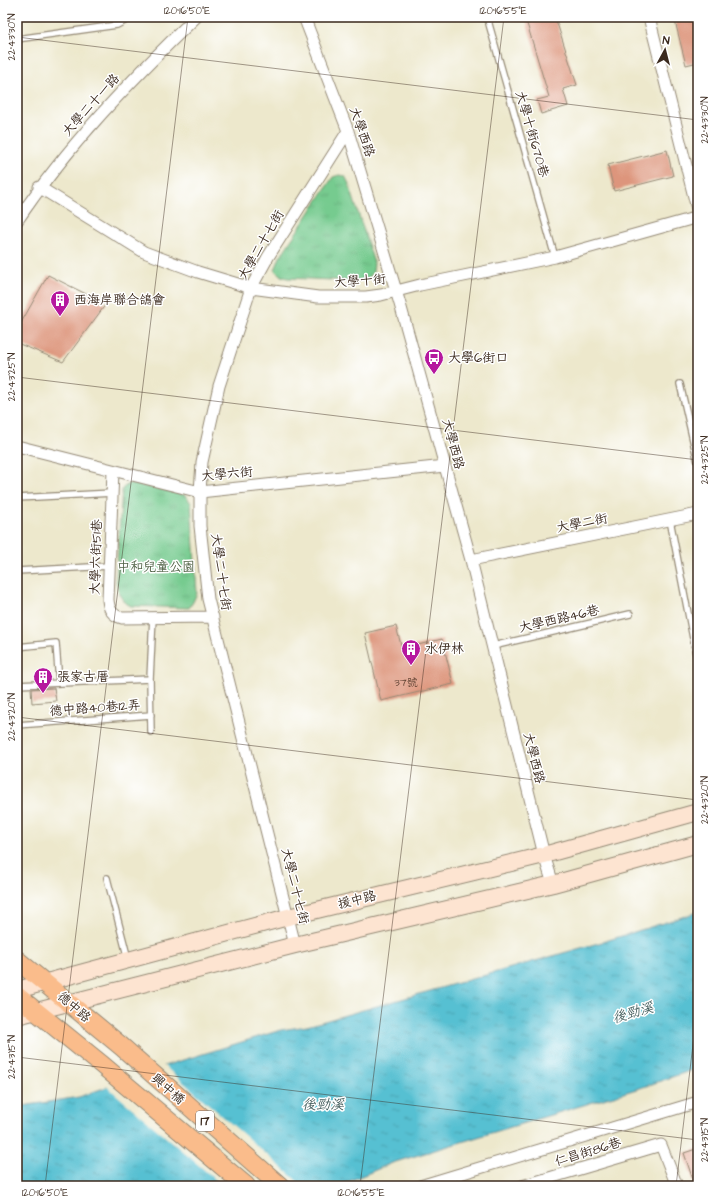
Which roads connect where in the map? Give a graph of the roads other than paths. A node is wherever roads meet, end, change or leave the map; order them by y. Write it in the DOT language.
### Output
graph roads {
  1 [pos="132,17"];
  2 [pos="196,17"];
  3 [pos="304,17"];
  4 [pos="487,17"];
  5 [pos="649,17"];
  6 [pos="17,39"];
  7 [pos="348,131"];
  8 [pos="39,187"];
  9 [pos="698,213"];
  10 [pos="698,217"];
  11 [pos="17,221"];
  12 [pos="555,257"];
  13 [pos="252,288"];
  14 [pos="397,291"];
  15 [pos="680,384"];
  16 [pos="17,446"];
  17 [pos="698,462"];
  18 [pos="445,466"];
  19 [pos="113,471"];
  20 [pos="200,492"];
  21 [pos="112,493"];
  22 [pos="17,498"];
  23 [pos="698,514"];
  24 [pos="670,520"];
  25 [pos="471,560"];
  26 [pos="109,566"];
  27 [pos="17,571"];
  28 [pos="630,614"];
  29 [pos="213,617"];
  30 [pos="153,618"];
  31 [pos="493,646"];
  32 [pos="17,647"];
  33 [pos="696,654"];
  34 [pos="150,679"];
  35 [pos="59,683"];
  36 [pos="17,686"];
  37 [pos="151,715"];
  38 [pos="17,725"];
  39 [pos="151,732"];
  40 [pos="698,812"];
  41 [pos="698,844"];
  42 [pos="544,854"];
  43 [pos="107,878"];
  44 [pos="553,884"];
  45 [pos="288,917"];
  46 [pos="295,945"];
  47 [pos="17,960"];
  48 [pos="129,960"];
  49 [pos="45,982"];
  50 [pos="17,990"];
  51 [pos="17,996"];
  52 [pos="68,1003"];
  53 [pos="35,1011"];
  54 [pos="17,1016"];
  55 [pos="129,1055"];
  56 [pos="101,1064"];
  57 [pos="698,1102"];
  58 [pos="246,1186"];
  59 [pos="280,1186"];
  60 [pos="420,1186"];
  61 [pos="522,1186"];
  62 [pos="677,1186"];
  1 -- 6 [label="lane"];
  2 -- 8 [label="street, 大學二十一路"];
  3 -- 7 [label="street, 大學西路"];
  4 -- 12 [label="lane, 大學十街670巷"];
  5 -- 9 [label="street"];
  7 -- 13 [label="street, 大學二十七街"];
  7 -- 14 [label="street, 大學西路"];
  8 -- 11 [label="street, 大學二十一路"];
  8 -- 13 [label="street, 大學十街"];
  10 -- 12 [label="street, 大學十街"];
  12 -- 14 [label="street, 大學十街"];
  13 -- 14 [label="street, 大學十街"];
  13 -- 20 [label="street, 大學二十七街"];
  14 -- 18 [label="street, 大學西路"];
  15 -- 17 [label="lane"];
  16 -- 19 [label="street, 大學六街"];
  18 -- 20 [label="street, 大學六街"];
  18 -- 25 [label="street, 大學西路"];
  19 -- 20 [label="street, 大學六街"];
  19 -- 21 [label="street, 大學六街51巷"];
  20 -- 29 [label="street, 大學二十七街"];
  21 -- 22 [label="lane"];
  21 -- 26 [label="street, 大學六街51巷"];
  23 -- 24 [label="street, 大學二街"];
  24 -- 25 [label="street, 大學二街"];
  24 -- 33 [label="lane"];
  25 -- 31 [label="street, 大學西路"];
  26 -- 27 [label="lane"];
  26 -- 30 [label="street, 大學六街51巷"];
  28 -- 31 [label="lane, 大學西路46巷"];
  29 -- 30 [label="street, 大學六街51巷"];
  29 -- 45 [label="street, 大學二十七街"];
  30 -- 34 [label="lane"];
  31 -- 42 [label="street, 大學西路"];
  32 -- 35 [label="lane"];
  34 -- 35 [label="lane"];
  34 -- 37 [label="lane"];
  35 -- 36 [label="lane"];
  37 -- 38 [label="lane, 德中路40巷12弄"];
  37 -- 39 [label="lane"];
  40 -- 42 [label="street, 援中路"];
  41 -- 44 [label="street"];
  42 -- 44 [label="street, 大學西路"];
  42 -- 45 [label="street, 援中路"];
  43 -- 48 [label="lane"];
  44 -- 46 [label="street"];
  45 -- 46 [label="street, 大學二十七街"];
  45 -- 48 [label="street, 援中路"];
  46 -- 52 [label="street"];
  47 -- 49 [label="main road, 德中路 / 17"];
  48 -- 49 [label="street, 援中路"];
  49 -- 50 [label="street, 援中路"];
  49 -- 52 [label="main road, 德中路 / 17"];
  51 -- 53 [label="main road, 德中路 / 17"];
  52 -- 53 [label="street"];
  52 -- 55 [label="main road, 德中路 / 17"];
  53 -- 54 [label="street"];
  53 -- 56 [label="main road, 德中路 / 17"];
  55 -- 59 [label="main road, 興中橋 / 17"];
  56 -- 58 [label="main road, 興中橋 / 17"];
  57 -- 60 [label="street"];
  61 -- 62 [label="street, 仁昌街86巷"];
}
